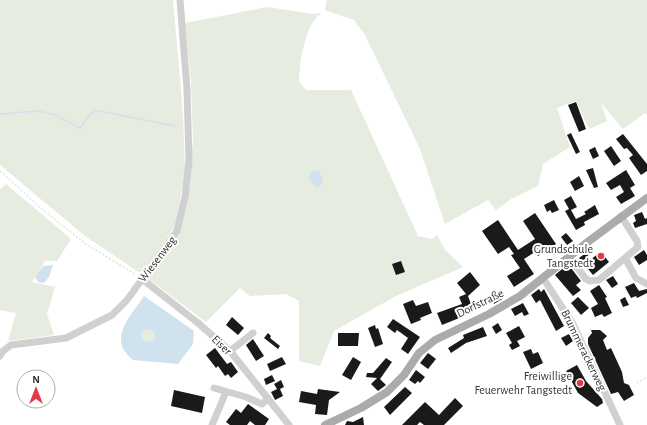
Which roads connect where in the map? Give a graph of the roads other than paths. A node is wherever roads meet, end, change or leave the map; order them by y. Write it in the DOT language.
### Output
graph roads {
  1 [pos="180,0"];
  2 [pos="647,198"];
  3 [pos="621,216"];
  4 [pos="569,257"];
  5 [pos="625,258"];
  6 [pos="543,278"];
  7 [pos="142,279"];
  8 [pos="647,284"];
  9 [pos="253,333"];
  10 [pos="230,351"];
  11 [pos="0,356"];
  12 [pos="214,388"];
  13 [pos="226,392"];
  14 [pos="268,399"];
  15 [pos="212,425"];
  16 [pos="289,425"];
  17 [pos="325,425"];
  18 [pos="620,425"];
  1 -- 7 [label="street, Wiesenweg"];
  2 -- 3 [label="main road, Dorfstraße"];
  3 -- 4 [label="main road, Dorfstraße"];
  3 -- 5 [label="street"];
  4 -- 5 [label="street"];
  4 -- 6 [label="main road, Dorfstraße"];
  5 -- 8 [label="street"];
  6 -- 17 [label="main road, Dorfstraße"];
  6 -- 18 [label="street, Brummerackerweg"];
  7 -- 10 [label="street, Eiser"];
  7 -- 11 [label="street, Wiesenweg"];
  9 -- 10 [label="street"];
  10 -- 14 [label="street, Eiser"];
  12 -- 13 [label="street"];
  13 -- 14 [label="street"];
  13 -- 15 [label="street"];
  14 -- 16 [label="street, Eiser"];
}
